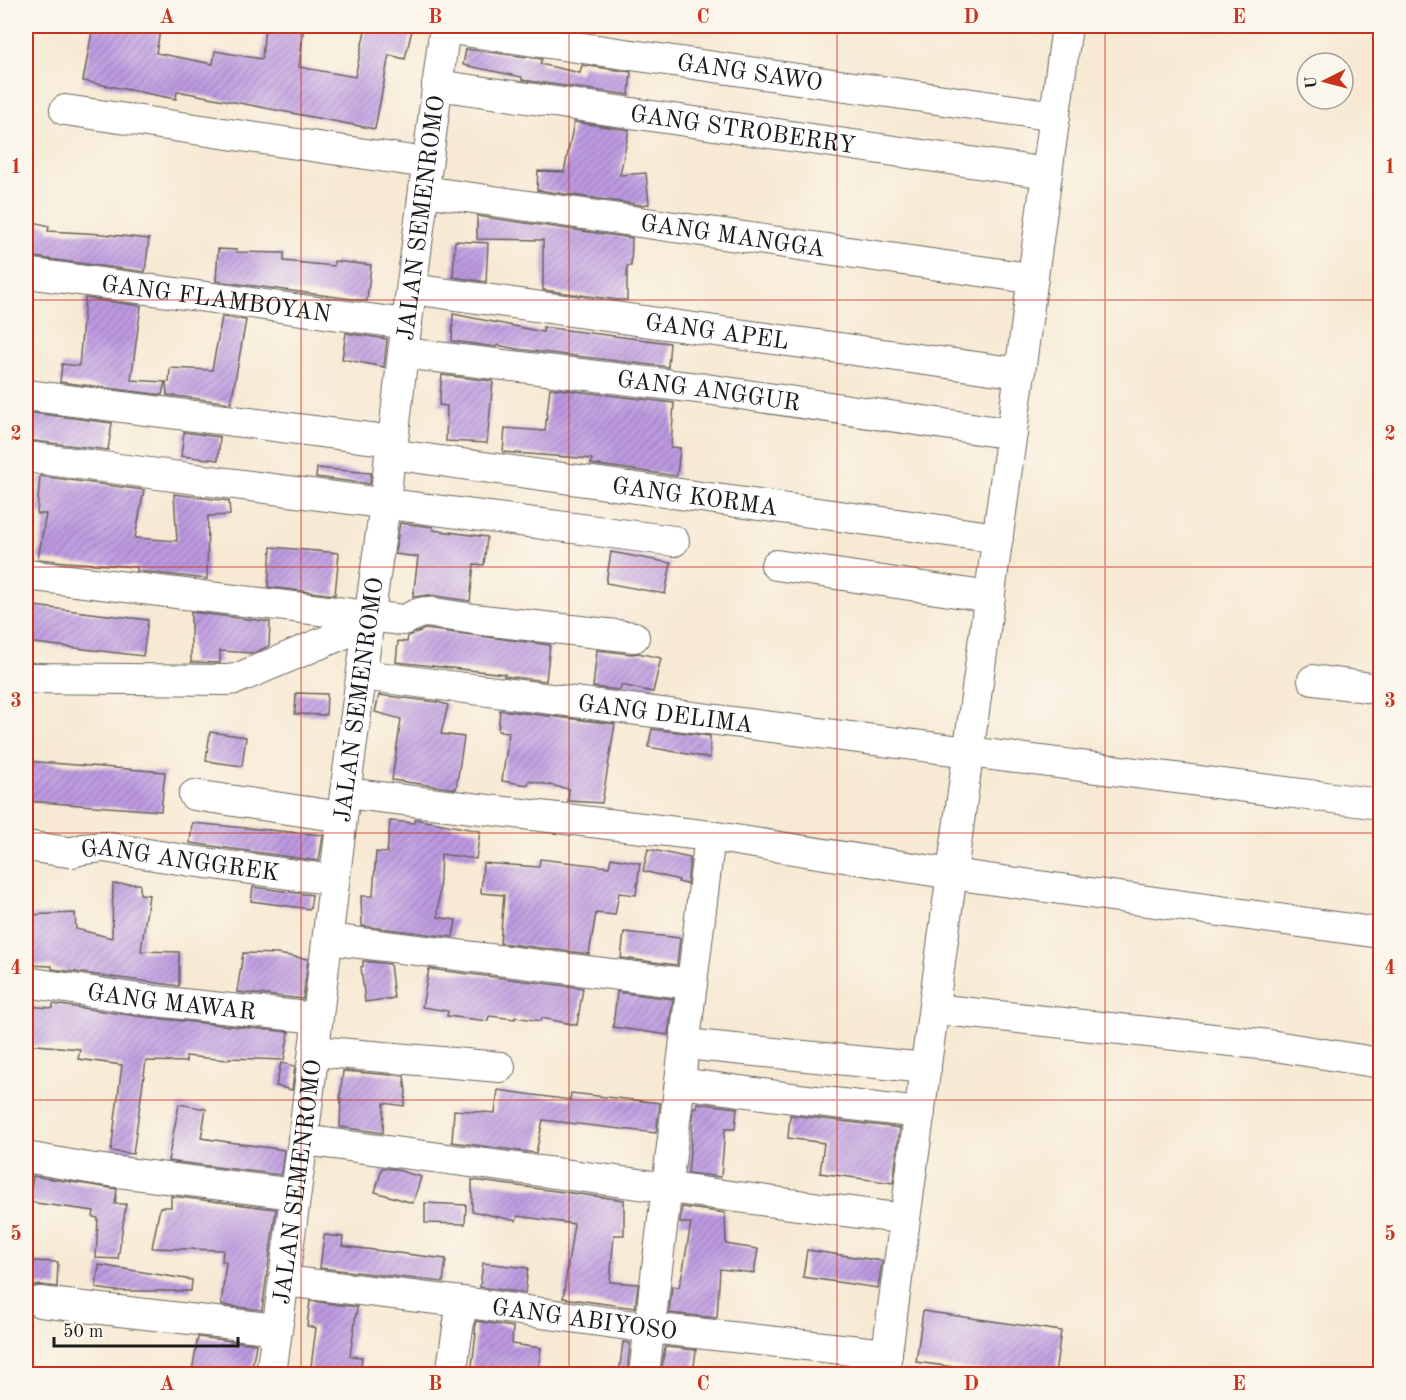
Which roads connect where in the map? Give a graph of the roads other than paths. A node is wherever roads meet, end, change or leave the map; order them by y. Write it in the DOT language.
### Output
graph roads {
  1 [pos="1067,26"];
  2 [pos="444,27"];
  3 [pos="437,85"];
  4 [pos="65,110"];
  5 [pos="1055,116"];
  6 [pos="1047,173"];
  7 [pos="434,183"];
  8 [pos="26,273"];
  9 [pos="1024,277"];
  10 [pos="412,289"];
  11 [pos="405,339"];
  12 [pos="1020,374"];
  13 [pos="26,395"];
  14 [pos="1012,434"];
  15 [pos="392,447"];
  16 [pos="26,457"];
  17 [pos="385,504"];
  18 [pos="998,538"];
  19 [pos="674,541"];
  20 [pos="776,566"];
  21 [pos="26,575"];
  22 [pos="990,597"];
  23 [pos="369,619"];
  24 [pos="634,637"];
  25 [pos="362,675"];
  26 [pos="26,678"];
  27 [pos="1312,680"];
  28 [pos="1380,689"];
  29 [pos="969,751"];
  30 [pos="194,795"];
  31 [pos="1380,804"];
  32 [pos="344,805"];
  33 [pos="710,836"];
  34 [pos="26,846"];
  35 [pos="952,874"];
  36 [pos="334,880"];
  37 [pos="1380,933"];
  38 [pos="328,939"];
  39 [pos="26,982"];
  40 [pos="692,984"];
  41 [pos="934,1009"];
  42 [pos="317,1018"];
  43 [pos="685,1044"];
  44 [pos="314,1052"];
  45 [pos="1380,1063"];
  46 [pos="500,1067"];
  47 [pos="926,1068"];
  48 [pos="680,1083"];
  49 [pos="920,1113"];
  50 [pos="303,1140"];
  51 [pos="26,1157"];
  52 [pos="667,1188"];
  53 [pos="295,1194"];
  54 [pos="906,1219"];
  55 [pos="284,1281"];
  56 [pos="40,1302"];
  57 [pos="462,1302"];
  58 [pos="650,1328"];
  59 [pos="277,1329"];
  60 [pos="886,1364"];
  61 [pos="271,1374"];
  62 [pos="451,1374"];
  63 [pos="644,1374"];
  1 -- 5 [label="street"];
  2 -- 3 [label="street, JALAN SEMENROMO"];
  2 -- 5 [label="street, GANG SAWO"];
  3 -- 6 [label="street, GANG STROBERRY"];
  3 -- 7 [label="street, JALAN SEMENROMO"];
  4 -- 7 [label="street, GANG MANGGA"];
  5 -- 6 [label="street"];
  6 -- 9 [label="street"];
  7 -- 9 [label="street, GANG MANGGA"];
  7 -- 10 [label="street, JALAN SEMENROMO"];
  8 -- 11 [label="street, GANG FLAMBOYAN"];
  9 -- 12 [label="street"];
  10 -- 11 [label="street, JALAN SEMENROMO"];
  10 -- 12 [label="street, GANG APEL"];
  11 -- 14 [label="street, GANG ANGGUR"];
  11 -- 15 [label="street, JALAN SEMENROMO"];
  12 -- 14 [label="street"];
  13 -- 15 [label="street, GANG KORMA"];
  14 -- 18 [label="street"];
  15 -- 17 [label="street, JALAN SEMENROMO"];
  15 -- 18 [label="street, GANG KORMA"];
  16 -- 17 [label="street"];
  17 -- 19 [label="street"];
  17 -- 23 [label="street, JALAN SEMENROMO"];
  18 -- 22 [label="street"];
  20 -- 22 [label="street"];
  21 -- 23 [label="street"];
  22 -- 29 [label="street"];
  23 -- 24 [label="street"];
  23 -- 25 [label="street, JALAN SEMENROMO"];
  23 -- 26 [label="street"];
  25 -- 29 [label="street, GANG DELIMA"];
  25 -- 32 [label="street, JALAN SEMENROMO"];
  27 -- 28 [label="street"];
  29 -- 31 [label="street, GANG DELIMA"];
  29 -- 35 [label="street"];
  30 -- 32 [label="street"];
  32 -- 33 [label="street"];
  32 -- 36 [label="street, JALAN SEMENROMO"];
  33 -- 35 [label="street"];
  33 -- 40 [label="street"];
  34 -- 36 [label="street, GANG ANGGREK"];
  35 -- 37 [label="street"];
  35 -- 41 [label="street"];
  36 -- 38 [label="street, JALAN SEMENROMO"];
  38 -- 40 [label="street"];
  38 -- 42 [label="street, JALAN SEMENROMO"];
  39 -- 42 [label="street, GANG MAWAR"];
  40 -- 43 [label="street"];
  41 -- 45 [label="street"];
  41 -- 47 [label="street"];
  42 -- 44 [label="street, JALAN SEMENROMO"];
  43 -- 47 [label="street"];
  43 -- 48 [label="street"];
  44 -- 46 [label="street"];
  44 -- 50 [label="street, JALAN SEMENROMO"];
  47 -- 49 [label="street"];
  48 -- 49 [label="street"];
  48 -- 52 [label="street"];
  49 -- 54 [label="street"];
  50 -- 52 [label="street"];
  50 -- 53 [label="street, JALAN SEMENROMO"];
  51 -- 53 [label="street"];
  52 -- 54 [label="street"];
  52 -- 58 [label="street"];
  53 -- 55 [label="street, JALAN SEMENROMO"];
  54 -- 60 [label="street"];
  55 -- 57 [label="street, GANG ABIYOSO"];
  55 -- 59 [label="street, JALAN SEMENROMO"];
  56 -- 59 [label="street"];
  57 -- 58 [label="street, GANG ABIYOSO"];
  57 -- 62 [label="street"];
  58 -- 60 [label="street, GANG ABIYOSO"];
  58 -- 63 [label="street"];
  59 -- 61 [label="street, JALAN SEMENROMO"];
}
